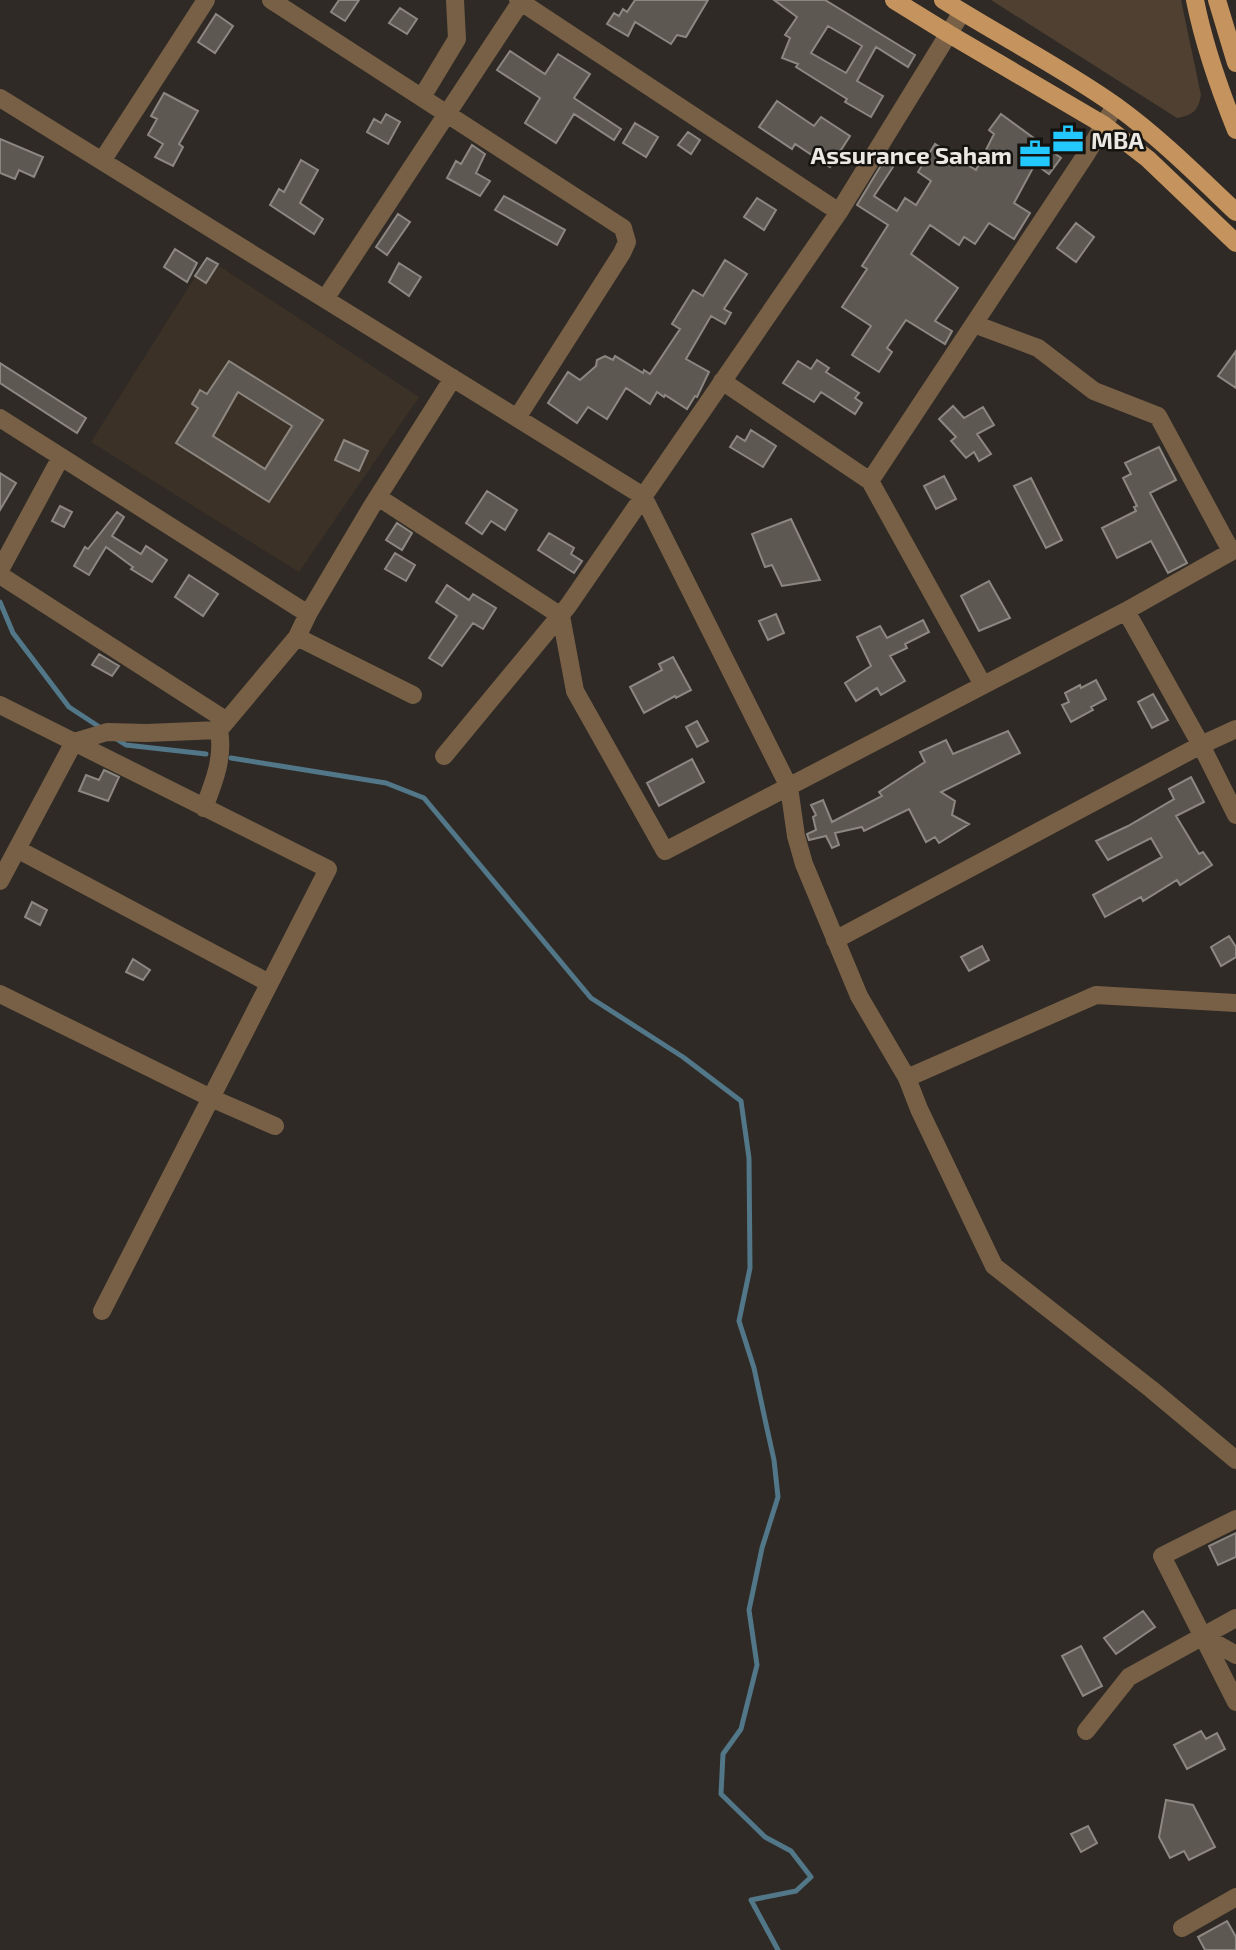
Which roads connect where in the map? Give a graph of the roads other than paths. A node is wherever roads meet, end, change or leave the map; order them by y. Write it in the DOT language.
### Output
graph roads {
  1 [pos="206,0"];
  2 [pos="271,0"];
  3 [pos="455,0"];
  4 [pos="894,0"];
  5 [pos="943,0"];
  6 [pos="1195,0"];
  7 [pos="1217,0"];
  8 [pos="520,1"];
  9 [pos="962,12"];
  10 [pos="949,34"];
  11 [pos="457,39"];
  12 [pos="485,57"];
  13 [pos="1236,63"];
  14 [pos="0,97"];
  15 [pos="422,97"];
  16 [pos="1115,106"];
  17 [pos="447,114"];
  18 [pos="1104,125"];
  19 [pos="1236,130"];
  20 [pos="102,161"];
  21 [pos="839,212"];
  22 [pos="1236,212"];
  23 [pos="1236,243"];
  24 [pos="325,299"];
  25 [pos="974,324"];
  26 [pos="453,379"];
  27 [pos="722,381"];
  28 [pos="0,418"];
  29 [pos="517,418"];
  30 [pos="61,457"];
  31 [pos="870,481"];
  32 [pos="643,496"];
  33 [pos="378,497"];
  34 [pos="1234,550"];
  35 [pos="0,572"];
  36 [pos="1126,611"];
  37 [pos="308,614"];
  38 [pos="561,616"];
  39 [pos="297,637"];
  40 [pos="983,685"];
  41 [pos="413,695"];
  42 [pos="0,705"];
  43 [pos="223,726"];
  44 [pos="1236,729"];
  45 [pos="74,742"];
  46 [pos="1200,745"];
  47 [pos="444,756"];
  48 [pos="789,787"];
  49 [pos="204,807"];
  50 [pos="1236,815"];
  51 [pos="17,849"];
  52 [pos="0,881"];
  53 [pos="835,940"];
  54 [pos="270,983"];
  55 [pos="0,994"];
  56 [pos="1236,1003"];
  57 [pos="907,1078"];
  58 [pos="211,1098"];
  59 [pos="275,1126"];
  60 [pos="102,1311"];
  61 [pos="1236,1460"];
  62 [pos="1236,1519"];
  63 [pos="1236,1618"];
  64 [pos="1203,1636"];
  65 [pos="1236,1655"];
  66 [pos="1236,1702"];
  67 [pos="1086,1731"];
  68 [pos="1236,1897"];
  69 [pos="1182,1928"];
  1 -- 20 [label="street"];
  2 -- 15 [label="street"];
  3 -- 11 [label="street"];
  4 -- 10 [label="main road"];
  5 -- 9 [label="main road"];
  6 -- 19 [label="main road"];
  7 -- 13 [label="main road"];
  8 -- 12 [label="street"];
  8 -- 21 [label="street"];
  9 -- 10 [label="street"];
  9 -- 16 [label="main road"];
  10 -- 18 [label="main road"];
  10 -- 21 [label="street"];
  11 -- 12 [label="street"];
  11 -- 15 [label="street"];
  12 -- 17 [label="street"];
  14 -- 20 [label="street"];
  15 -- 17 [label="street"];
  16 -- 18 [label="street"];
  16 -- 22 [label="main road"];
  17 -- 24 [label="street"];
  17 -- 29 [label="street"];
  18 -- 23 [label="main road"];
  18 -- 25 [label="street"];
  20 -- 24 [label="street"];
  21 -- 27 [label="street"];
  24 -- 26 [label="street"];
  25 -- 31 [label="street"];
  25 -- 34 [label="street"];
  26 -- 29 [label="street"];
  26 -- 33 [label="street"];
  27 -- 31 [label="street"];
  27 -- 32 [label="street"];
  28 -- 30 [label="street"];
  29 -- 32 [label="street"];
  30 -- 35 [label="street"];
  30 -- 37 [label="street"];
  31 -- 40 [label="street"];
  32 -- 38 [label="street"];
  32 -- 48 [label="street"];
  33 -- 37 [label="street"];
  33 -- 38 [label="street"];
  34 -- 36 [label="street"];
  35 -- 43 [label="street"];
  36 -- 40 [label="street"];
  36 -- 46 [label="street"];
  37 -- 39 [label="street"];
  38 -- 47 [label="street"];
  38 -- 48 [label="street"];
  39 -- 41 [label="street"];
  39 -- 43 [label="street"];
  40 -- 48 [label="street"];
  42 -- 45 [label="street"];
  43 -- 45 [label="street"];
  43 -- 49 [label="street"];
  44 -- 46 [label="street"];
  45 -- 49 [label="street"];
  45 -- 51 [label="street"];
  46 -- 50 [label="street"];
  46 -- 53 [label="street"];
  48 -- 53 [label="street"];
  49 -- 54 [label="street"];
  51 -- 52 [label="street"];
  51 -- 54 [label="street"];
  53 -- 57 [label="street"];
  54 -- 58 [label="street"];
  55 -- 58 [label="street"];
  56 -- 57 [label="street"];
  57 -- 61 [label="street"];
  58 -- 59 [label="street"];
  58 -- 60 [label="street"];
  62 -- 64 [label="street"];
  63 -- 64 [label="street"];
  64 -- 65 [label="street"];
  64 -- 66 [label="street"];
  64 -- 67 [label="street"];
  68 -- 69 [label="street"];
}
